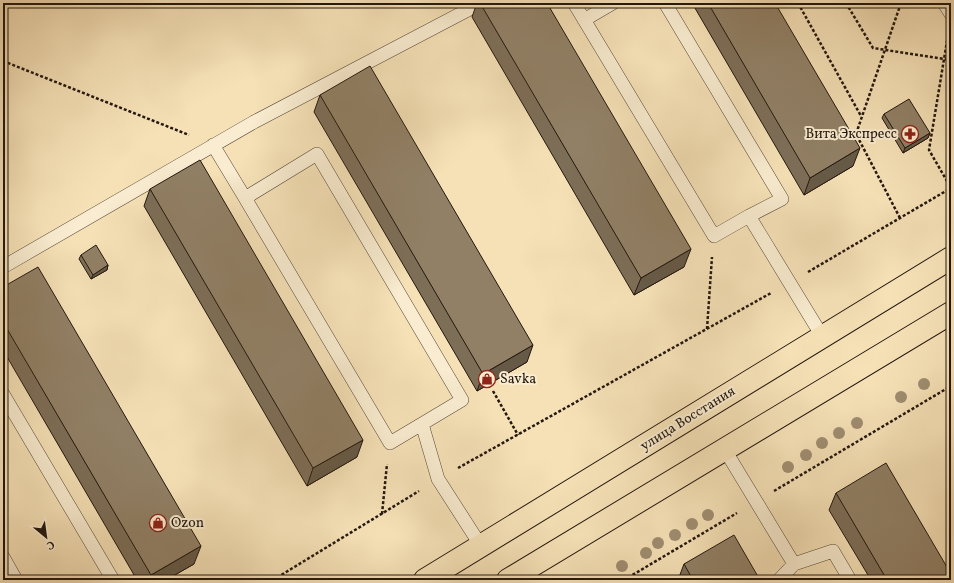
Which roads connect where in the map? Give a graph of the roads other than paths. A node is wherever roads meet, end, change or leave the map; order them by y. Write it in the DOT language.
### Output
graph roads {
  1 [pos="481,3"];
  2 [pos="574,3"];
  3 [pos="613,3"];
  4 [pos="665,3"];
  5 [pos="944,3"];
  6 [pos="951,14"];
  7 [pos="584,20"];
  8 [pos="213,145"];
  9 [pos="245,198"];
  10 [pos="750,216"];
  11 [pos="951,258"];
  12 [pos="3,267"];
  13 [pos="951,313"];
  14 [pos="822,336"];
  15 [pos="3,394"];
  16 [pos="422,424"];
  17 [pos="725,450"];
  18 [pos="481,546"];
  19 [pos="3,557"];
  20 [pos="794,564"];
  21 [pos="16,580"];
  22 [pos="113,580"];
  23 [pos="425,580"];
  24 [pos="508,580"];
  25 [pos="780,580"];
  26 [pos="850,580"];
  1 -- 8 [label="lane"];
  2 -- 7 [label="lane"];
  3 -- 7 [label="lane"];
  4 -- 10 [label="lane"];
  5 -- 6 [label="lane"];
  7 -- 10 [label="lane"];
  8 -- 9 [label="lane"];
  8 -- 12 [label="lane"];
  9 -- 16 [label="lane"];
  9 -- 16 [label="lane"];
  10 -- 14 [label="lane"];
  11 -- 14 [label="main road, улица Восстания"];
  13 -- 17 [label="main road"];
  14 -- 18 [label="main road, улица Восстания"];
  15 -- 22 [label="lane"];
  16 -- 18 [label="lane"];
  17 -- 20 [label="lane"];
  17 -- 24 [label="main road"];
  18 -- 23 [label="main road, улица Восстания"];
  19 -- 21 [label="lane"];
  20 -- 25 [label="lane"];
  20 -- 26 [label="lane"];
}
